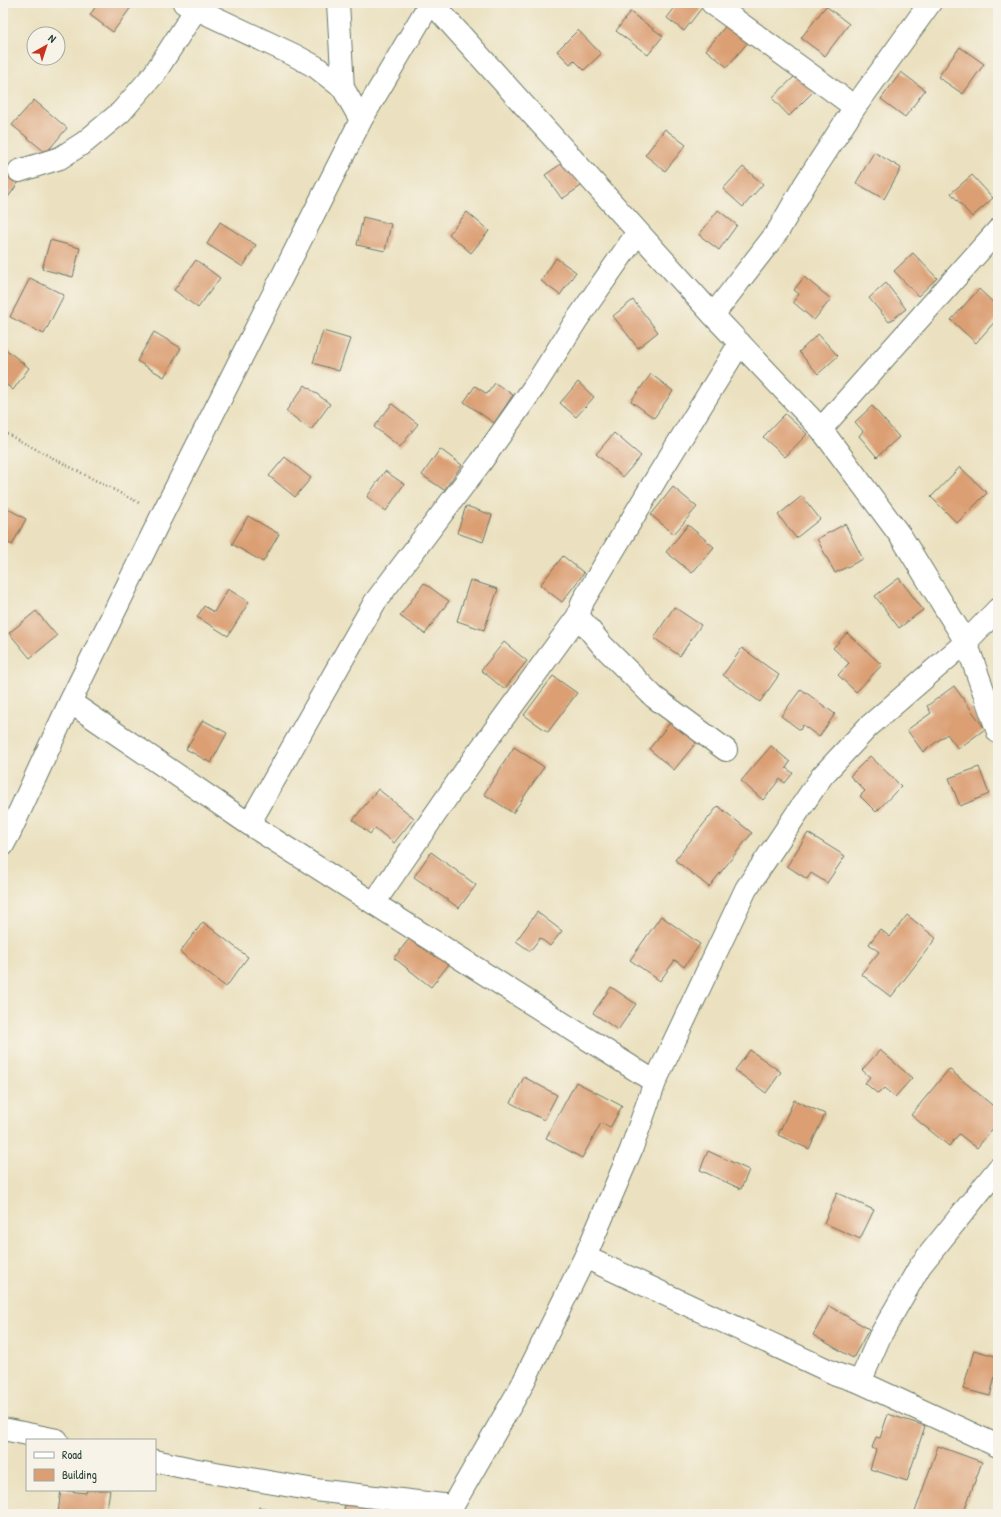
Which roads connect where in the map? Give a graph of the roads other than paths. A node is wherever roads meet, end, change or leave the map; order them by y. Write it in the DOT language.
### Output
graph roads {
  1 [pos="338,3"];
  2 [pos="431,3"];
  3 [pos="712,3"];
  4 [pos="930,3"];
  5 [pos="193,5"];
  6 [pos="343,88"];
  7 [pos="855,107"];
  8 [pos="361,120"];
  9 [pos="18,171"];
  10 [pos="998,230"];
  11 [pos="638,232"];
  12 [pos="713,315"];
  13 [pos="740,343"];
  14 [pos="821,429"];
  15 [pos="998,609"];
  16 [pos="578,616"];
  17 [pos="966,642"];
  18 [pos="70,702"];
  19 [pos="998,732"];
  20 [pos="726,750"];
  21 [pos="249,824"];
  22 [pos="3,845"];
  23 [pos="374,903"];
  24 [pos="655,1082"];
  25 [pos="998,1169"];
  26 [pos="585,1257"];
  27 [pos="860,1382"];
  28 [pos="3,1428"];
  29 [pos="52,1439"];
  30 [pos="998,1446"];
  31 [pos="156,1461"];
  32 [pos="450,1510"];
  1 -- 6 [label="street"];
  2 -- 8 [label="street"];
  2 -- 11 [label="street"];
  3 -- 7 [label="street"];
  4 -- 7 [label="street"];
  5 -- 6 [label="street"];
  5 -- 9 [label="street"];
  6 -- 8 [label="street"];
  7 -- 12 [label="street"];
  8 -- 18 [label="street"];
  10 -- 14 [label="street"];
  11 -- 12 [label="street"];
  11 -- 21 [label="street"];
  12 -- 13 [label="street"];
  13 -- 14 [label="street"];
  13 -- 16 [label="street"];
  14 -- 17 [label="street"];
  15 -- 17 [label="street"];
  16 -- 20 [label="street"];
  16 -- 23 [label="street"];
  17 -- 19 [label="street"];
  17 -- 24 [label="street"];
  18 -- 21 [label="street"];
  18 -- 22 [label="street"];
  21 -- 23 [label="street"];
  23 -- 24 [label="street"];
  24 -- 26 [label="street"];
  25 -- 27 [label="street"];
  26 -- 27 [label="street"];
  26 -- 32 [label="street"];
  27 -- 30 [label="street"];
  28 -- 29 [label="street"];
  31 -- 32 [label="street"];
}
